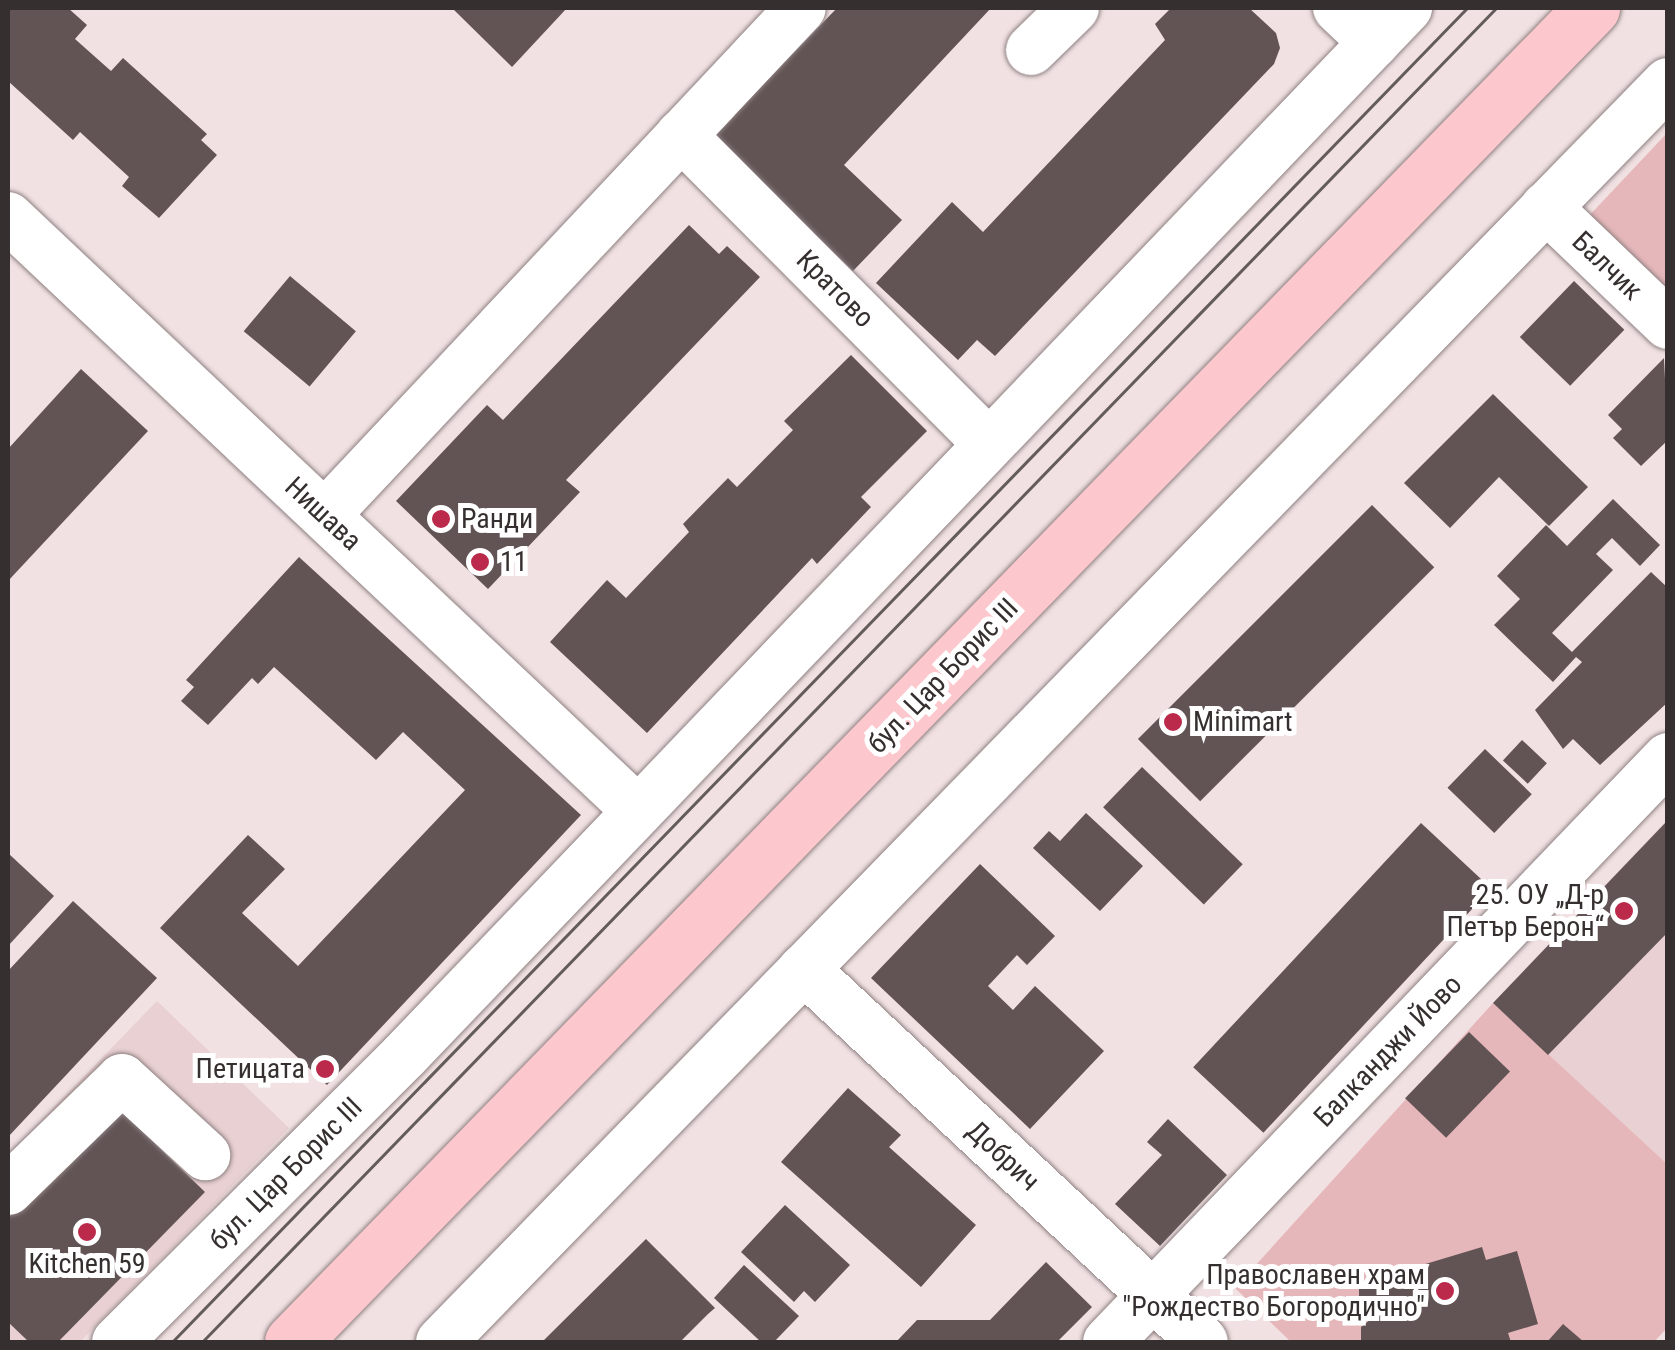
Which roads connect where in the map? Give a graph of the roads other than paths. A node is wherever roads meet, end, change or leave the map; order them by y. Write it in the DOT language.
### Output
graph roads {
  1 [pos="802,8"];
  2 [pos="1074,8"];
  3 [pos="1338,8"];
  4 [pos="1592,8"];
  5 [pos="1391,24"];
  6 [pos="1031,50"];
  7 [pos="1668,82"];
  8 [pos="681,135"];
  9 [pos="1546,207"];
  10 [pos="8,217"];
  11 [pos="1668,324"];
  12 [pos="990,444"];
  13 [pos="324,514"];
  14 [pos="1668,758"];
  15 [pos="638,811"];
  16 [pos="804,969"];
  17 [pos="205,1155"];
  18 [pos="8,1190"];
  19 [pos="1154,1295"];
  20 [pos="117,1342"];
  21 [pos="292,1342"];
  22 [pos="441,1342"];
  23 [pos="1108,1342"];
  24 [pos="1203,1342"];
  1 -- 8 [label="street"];
  2 -- 6 [label="street"];
  3 -- 5 [label="street"];
  4 -- 21 [label="main road, бул. Цар Борис III"];
  5 -- 12 [label="street, бул. Цар Борис III"];
  7 -- 9 [label="street"];
  8 -- 12 [label="street, Кратово"];
  8 -- 13 [label="street"];
  9 -- 11 [label="street, Балчик"];
  9 -- 16 [label="street"];
  10 -- 13 [label="street, Нишава"];
  12 -- 15 [label="street, бул. Цар Борис III"];
  13 -- 15 [label="street, Нишава"];
  14 -- 19 [label="street, Балканджи Йово"];
  15 -- 20 [label="street, бул. Цар Борис III"];
  16 -- 19 [label="street, Добрич"];
  16 -- 22 [label="street"];
  17 -- 18 [label="street"];
  19 -- 23 [label="street, Балканджи Йово"];
  19 -- 24 [label="street, Добрич"];
}
